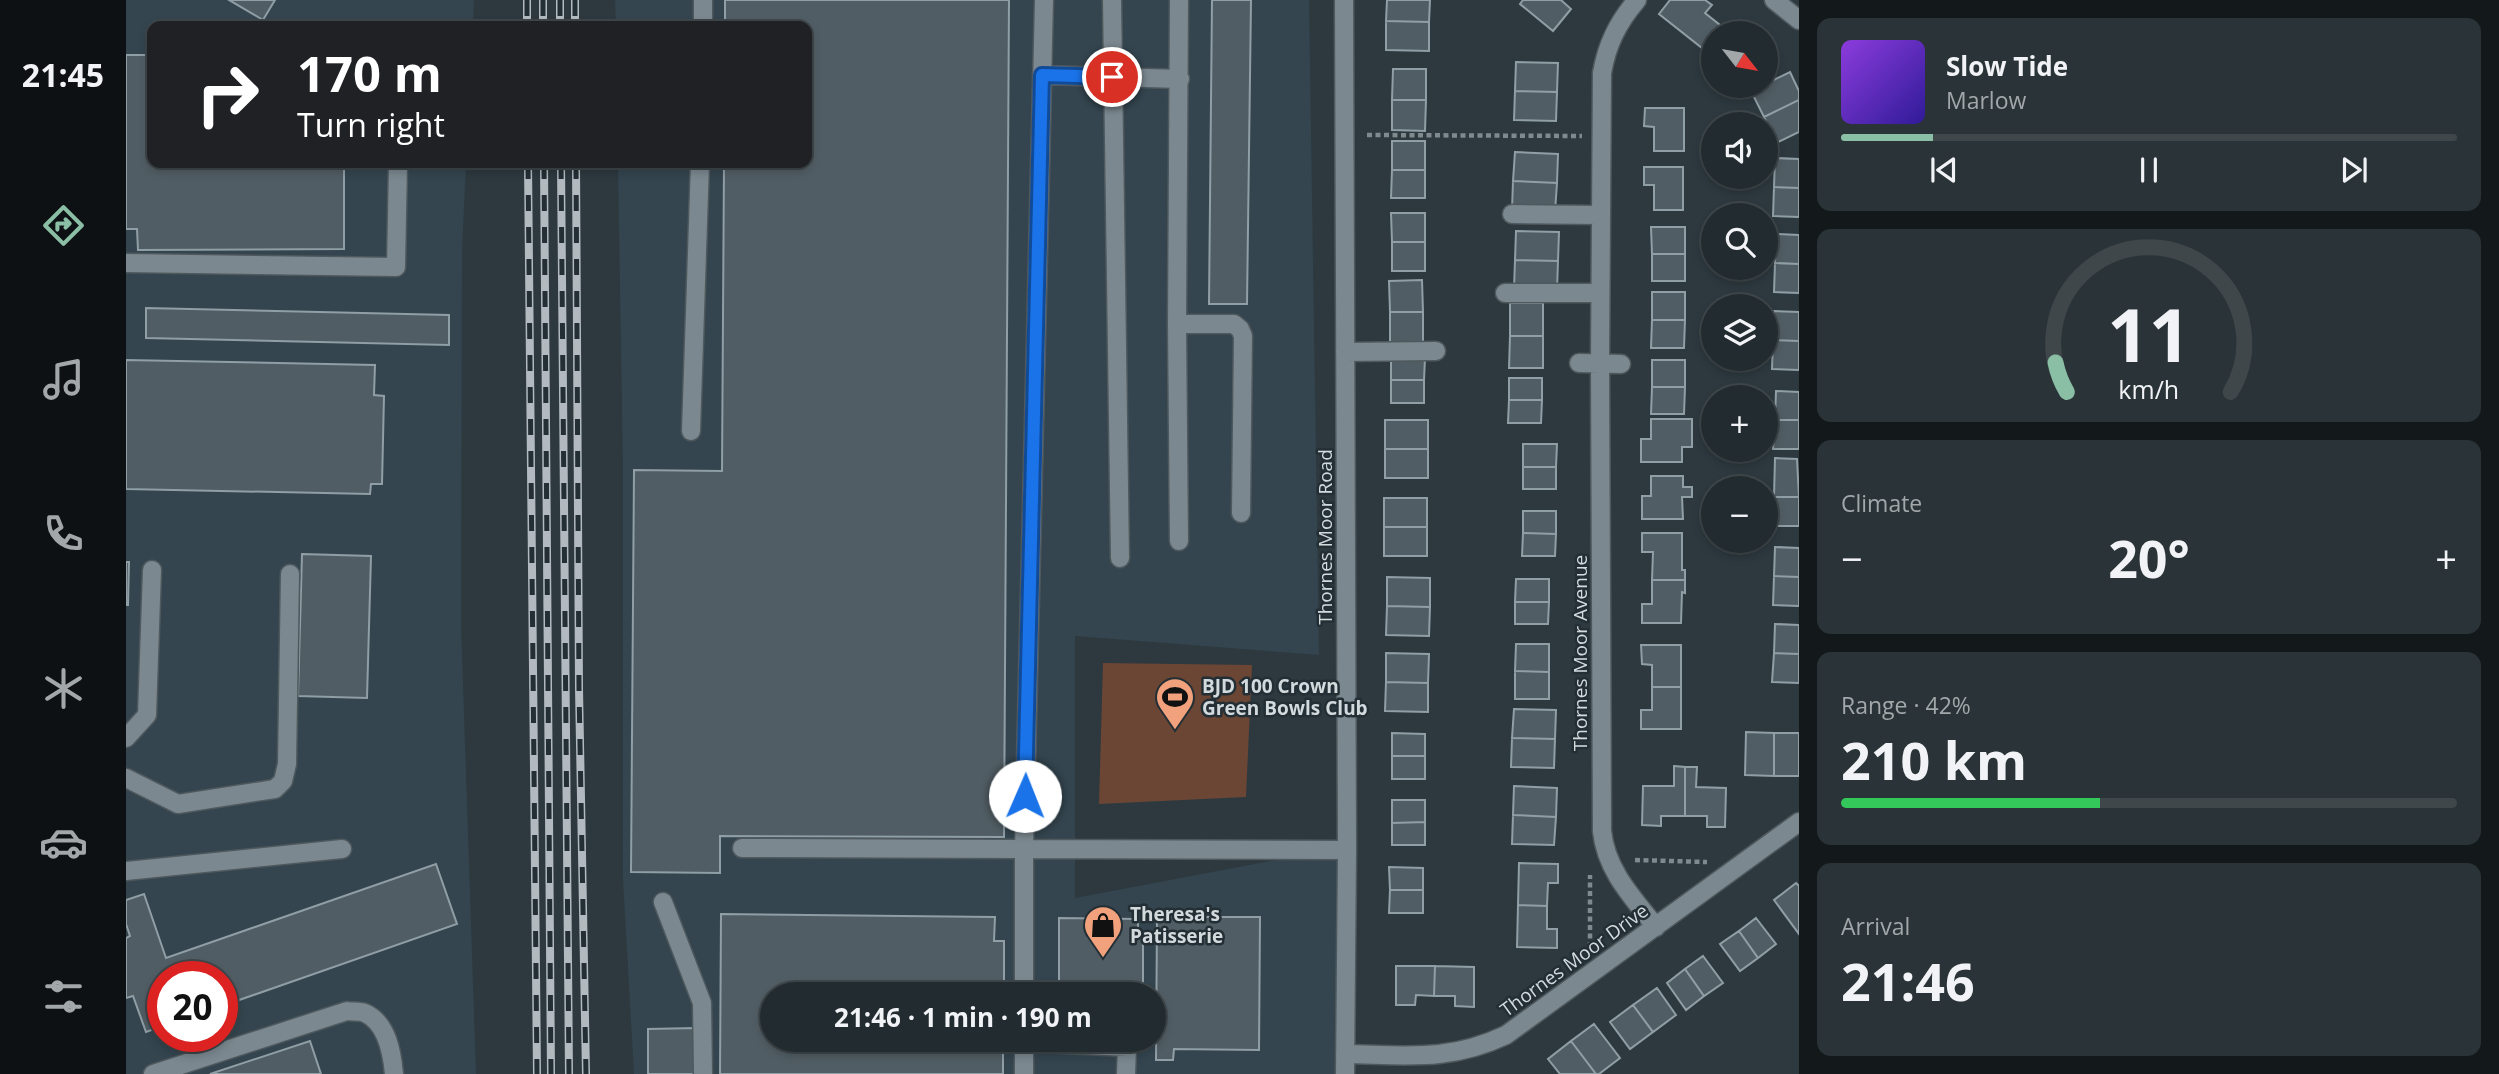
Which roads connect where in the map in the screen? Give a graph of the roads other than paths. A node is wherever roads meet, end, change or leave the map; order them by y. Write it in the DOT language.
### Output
graph roads {
  1 [pos="703,0"];
  2 [pos="1044,0"];
  3 [pos="1112,0"];
  4 [pos="1179,0"];
  5 [pos="1344,0"];
  6 [pos="1637,0"];
  7 [pos="1774,0"];
  8 [pos="1799,20"];
  9 [pos="703,21"];
  10 [pos="1042,75"];
  11 [pos="1112,77"];
  12 [pos="1180,79"];
  13 [pos="398,168"];
  14 [pos="701,168"];
  15 [pos="1512,214"];
  16 [pos="1600,215"];
  17 [pos="126,263"];
  18 [pos="1505,293"];
  19 [pos="1601,293"];
  20 [pos="1178,324"];
  21 [pos="1436,351"];
  22 [pos="1345,352"];
  23 [pos="1579,363"];
  24 [pos="1600,363"];
  25 [pos="1621,364"];
  26 [pos="691,431"];
  27 [pos="1241,513"];
  28 [pos="1180,541"];
  29 [pos="1120,558"];
  30 [pos="152,570"];
  31 [pos="290,574"];
  32 [pos="126,738"];
  33 [pos="126,778"];
  34 [pos="1799,822"];
  35 [pos="742,848"];
  36 [pos="342,849"];
  37 [pos="1024,849"];
  38 [pos="1347,850"];
  39 [pos="126,871"];
  40 [pos="663,902"];
  41 [pos="1656,926"];
  42 [pos="1024,982"];
  43 [pos="1024,1052"];
  44 [pos="1127,1052"];
  45 [pos="1345,1054"];
  46 [pos="153,1074"];
  47 [pos="394,1074"];
  48 [pos="703,1074"];
  49 [pos="1024,1074"];
  50 [pos="1126,1074"];
  51 [pos="1345,1074"];
  1 -- 9 [label="street"];
  2 -- 10 [label="street"];
  3 -- 11 [label="street"];
  4 -- 12 [label="street"];
  5 -- 22 [label="street, Thornes Moor Road"];
  6 -- 16 [label="street, Thornes Moor Avenue"];
  7 -- 8 [label="street"];
  10 -- 11 [label="street"];
  10 -- 37 [label="street"];
  11 -- 12 [label="street"];
  11 -- 29 [label="street"];
  12 -- 20 [label="street"];
  13 -- 17 [label="street"];
  14 -- 26 [label="street"];
  15 -- 16 [label="street"];
  16 -- 19 [label="street, Thornes Moor Avenue"];
  18 -- 19 [label="street"];
  19 -- 24 [label="street, Thornes Moor Avenue"];
  20 -- 27 [label="street"];
  20 -- 28 [label="street"];
  21 -- 22 [label="street"];
  22 -- 38 [label="street, Thornes Moor Road"];
  23 -- 24 [label="street"];
  24 -- 25 [label="street"];
  24 -- 41 [label="street, Thornes Moor Avenue"];
  30 -- 32 [label="street"];
  31 -- 33 [label="street"];
  34 -- 41 [label="street, Thornes Moor Drive"];
  35 -- 37 [label="street"];
  36 -- 39 [label="street"];
  37 -- 38 [label="street"];
  37 -- 42 [label="street"];
  38 -- 45 [label="street, Thornes Moor Road"];
  40 -- 48 [label="street"];
  41 -- 45 [label="street, Thornes Moor Drive"];
  43 -- 49 [label="street"];
  44 -- 50 [label="street"];
  45 -- 51 [label="street, Thornes Moor Road"];
  46 -- 47 [label="street"];
}
